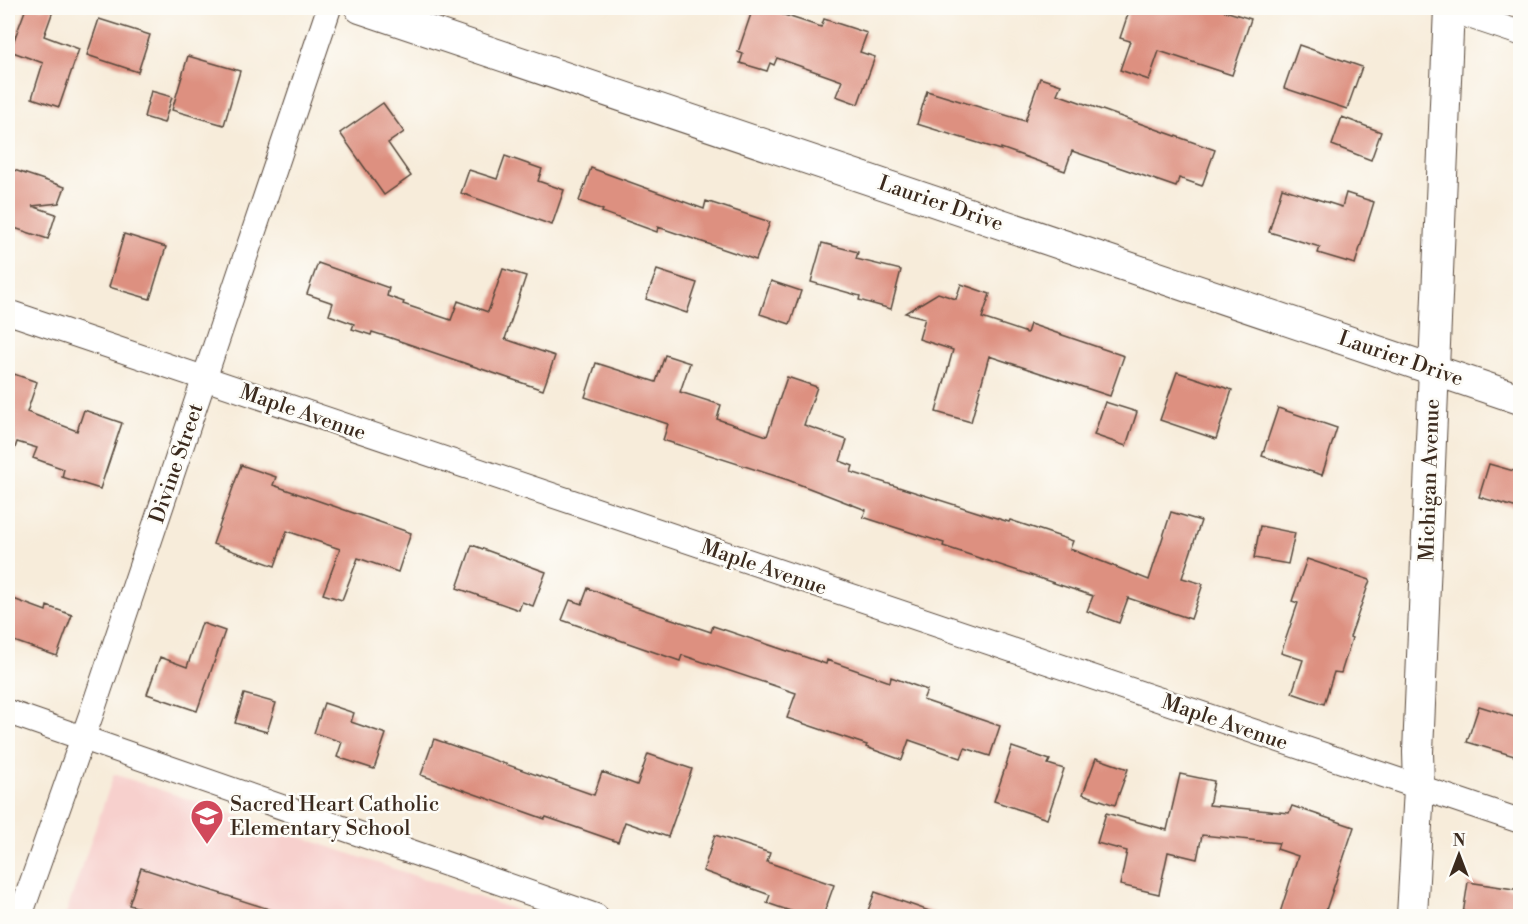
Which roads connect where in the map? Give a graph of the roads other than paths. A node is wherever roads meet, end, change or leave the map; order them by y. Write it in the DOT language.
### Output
graph roads {
  1 [pos="329,8"];
  2 [pos="360,8"];
  3 [pos="1447,8"];
  4 [pos="1521,33"];
  5 [pos="8,312"];
  6 [pos="1434,369"];
  7 [pos="204,380"];
  8 [pos="1521,399"];
  9 [pos="8,712"];
  10 [pos="82,737"];
  11 [pos="1419,788"];
  12 [pos="1521,821"];
  13 [pos="20,916"];
  14 [pos="596,916"];
  15 [pos="1412,916"];
  1 -- 7 [label="street, Divine Street"];
  2 -- 6 [label="street, Laurier Drive"];
  3 -- 4 [label="street"];
  3 -- 6 [label="street, Michigan Avenue"];
  5 -- 7 [label="street, Maple Avenue"];
  6 -- 8 [label="street, Laurier Drive"];
  6 -- 11 [label="street, Michigan Avenue"];
  7 -- 10 [label="street, Divine Street"];
  7 -- 11 [label="street, Maple Avenue"];
  9 -- 10 [label="street"];
  10 -- 13 [label="street, Divine Street"];
  10 -- 14 [label="street"];
  11 -- 12 [label="street, Maple Avenue"];
  11 -- 15 [label="street, Michigan Avenue"];
}
